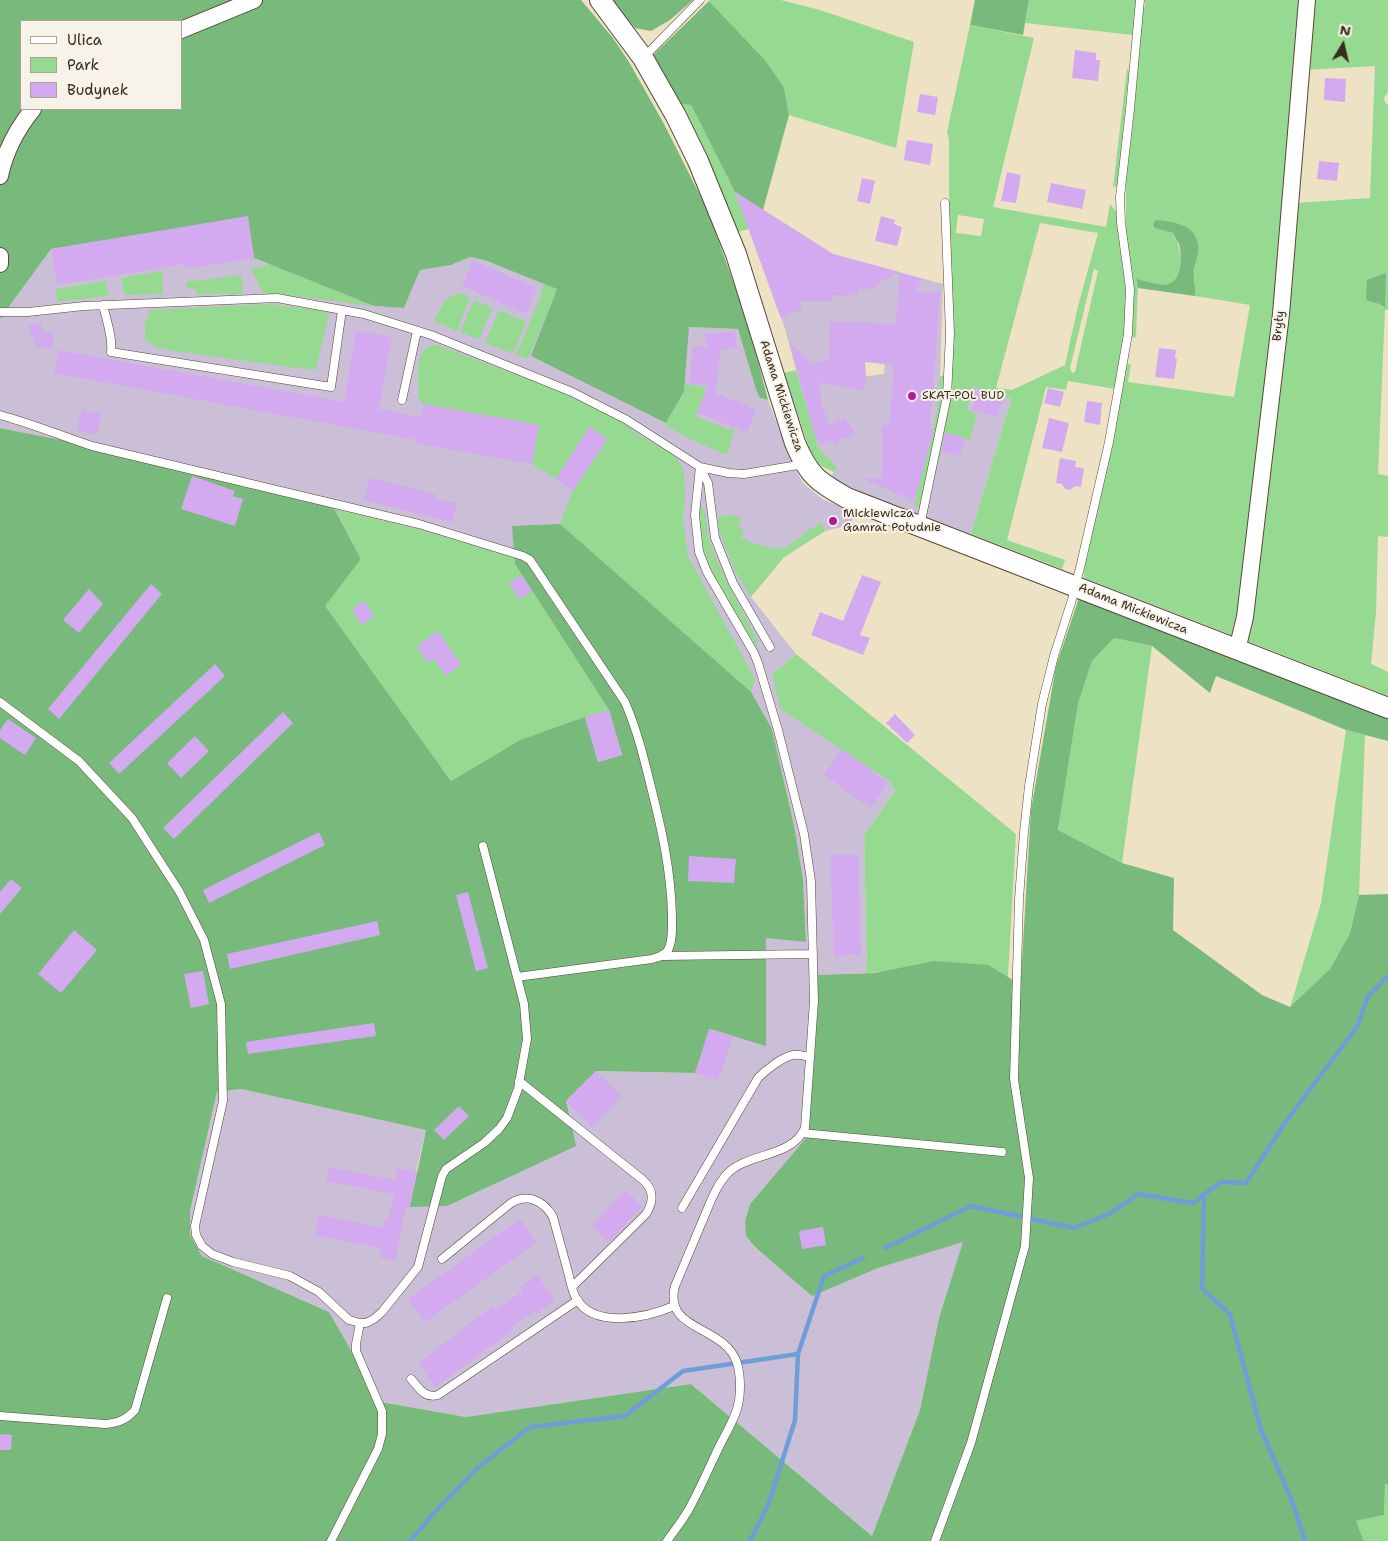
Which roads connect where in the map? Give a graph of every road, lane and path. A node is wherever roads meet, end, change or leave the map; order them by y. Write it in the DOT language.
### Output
graph roads {
  1 [pos="254,0"];
  2 [pos="600,0"];
  3 [pos="700,0"];
  4 [pos="1140,0"];
  5 [pos="1307,0"];
  6 [pos="182,30"];
  7 [pos="643,58"];
  8 [pos="32,110"];
  9 [pos="0,176"];
  10 [pos="945,203"];
  11 [pos="0,256"];
  12 [pos="0,264"];
  13 [pos="103,305"];
  14 [pos="342,310"];
  15 [pos="0,312"];
  16 [pos="417,331"];
  17 [pos="402,400"];
  18 [pos="0,415"];
  19 [pos="804,464"];
  20 [pos="700,467"];
  21 [pos="920,526"];
  22 [pos="1076,586"];
  23 [pos="770,647"];
  24 [pos="1237,650"];
  25 [pos="0,702"];
  26 [pos="1388,708"];
  27 [pos="482,846"];
  28 [pos="813,954"];
  29 [pos="662,956"];
  30 [pos="517,977"];
  31 [pos="810,1057"];
  32 [pos="519,1081"];
  33 [pos="802,1134"];
  34 [pos="1002,1152"];
  35 [pos="682,1208"];
  36 [pos="442,1259"];
  37 [pos="572,1287"];
  38 [pos="167,1298"];
  39 [pos="578,1300"];
  40 [pos="674,1306"];
  41 [pos="360,1324"];
  42 [pos="411,1379"];
  43 [pos="0,1416"];
  44 [pos="331,1541"];
  45 [pos="667,1541"];
  46 [pos="935,1541"];
  1 -- 6 [label="street"];
  2 -- 7 [label="street, Adama Mickiewicza"];
  3 -- 7 [label="lane"];
  4 -- 22 [label="lane"];
  5 -- 24 [label="street, Bryły"];
  7 -- 19 [label="street, Adama Mickiewicza"];
  8 -- 9 [label="street"];
  10 -- 21 [label="lane"];
  11 -- 12 [label="street"];
  13 -- 14 [label="lane"];
  13 -- 14 [label="lane"];
  13 -- 15 [label="lane"];
  14 -- 16 [label="lane"];
  16 -- 17 [label="lane"];
  16 -- 20 [label="lane"];
  18 -- 29 [label="lane"];
  19 -- 20 [label="lane"];
  19 -- 21 [label="street, Adama Mickiewicza"];
  20 -- 23 [label="lane"];
  20 -- 28 [label="lane"];
  21 -- 22 [label="street, Adama Mickiewicza"];
  22 -- 24 [label="street, Adama Mickiewicza"];
  22 -- 46 [label="lane"];
  24 -- 26 [label="street, Adama Mickiewicza"];
  25 -- 41 [label="lane"];
  27 -- 30 [label="lane"];
  28 -- 29 [label="lane"];
  28 -- 31 [label="lane"];
  29 -- 30 [label="lane"];
  30 -- 32 [label="lane"];
  31 -- 33 [label="lane"];
  31 -- 35 [label="lane"];
  32 -- 37 [label="lane"];
  32 -- 41 [label="lane"];
  33 -- 34 [label="lane"];
  33 -- 40 [label="lane"];
  36 -- 37 [label="lane"];
  37 -- 39 [label="lane"];
  38 -- 43 [label="lane"];
  39 -- 40 [label="lane"];
  39 -- 42 [label="lane"];
  40 -- 45 [label="lane"];
  41 -- 44 [label="lane"];
}
